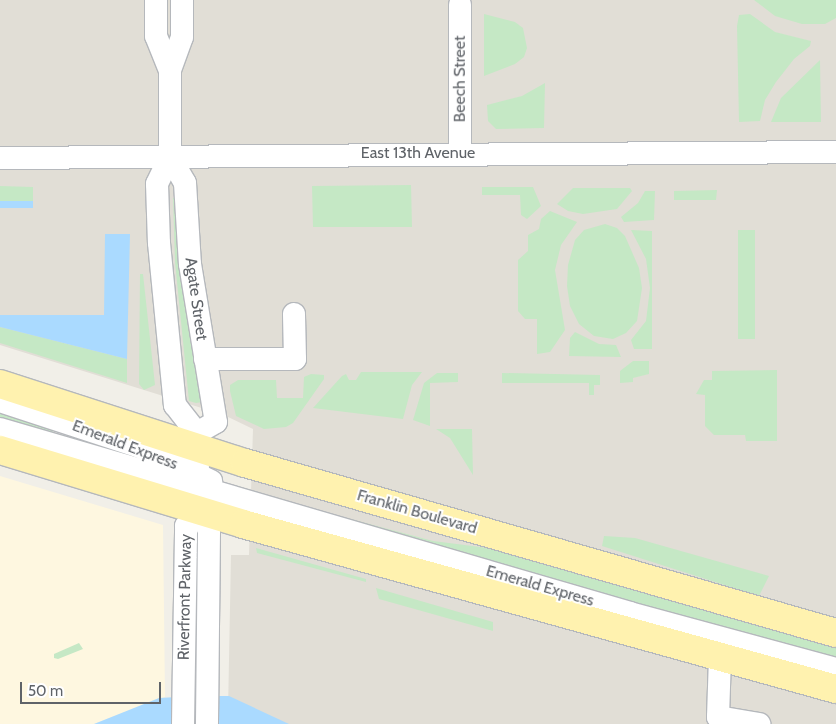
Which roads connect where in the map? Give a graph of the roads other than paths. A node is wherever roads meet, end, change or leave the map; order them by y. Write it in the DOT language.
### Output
graph roads {
  1 [pos="156,0"];
  2 [pos="182,0"];
  3 [pos="460,5"];
  4 [pos="170,70"];
  5 [pos="836,152"];
  6 [pos="460,153"];
  7 [pos="170,157"];
  8 [pos="0,158"];
  9 [pos="294,314"];
  10 [pos="205,359"];
  11 [pos="0,384"];
  12 [pos="0,401"];
  13 [pos="0,429"];
  14 [pos="197,441"];
  15 [pos="0,450"];
  16 [pos="200,491"];
  17 [pos="836,633"];
  18 [pos="720,657"];
  19 [pos="836,669"];
  20 [pos="836,689"];
  21 [pos="712,720"];
  22 [pos="752,723"];
  23 [pos="183,724"];
  24 [pos="207,724"];
  1 -- 4 [label="street, Agate Street"];
  2 -- 4 [label="street, Agate Street"];
  3 -- 6 [label="street, Beech Street"];
  4 -- 7 [label="street, Agate Street"];
  5 -- 6 [label="street, East 13th Avenue"];
  6 -- 7 [label="street, East 13th Avenue"];
  7 -- 8 [label="street, East 13th Avenue"];
  7 -- 10 [label="street, Agate Street"];
  7 -- 14 [label="street, Agate Street"];
  9 -- 10 [label="street"];
  10 -- 14 [label="street, Agate Street"];
  11 -- 14 [label="main road, Franklin Boulevard"];
  12 -- 16 [label="street, Emerald Express"];
  13 -- 16 [label="street, Emerald Express"];
  14 -- 16 [label="street"];
  14 -- 17 [label="main road, Franklin Boulevard"];
  15 -- 16 [label="main road"];
  16 -- 18 [label="main road"];
  16 -- 19 [label="street, Emerald Express"];
  16 -- 23 [label="street, Riverfront Parkway"];
  16 -- 24 [label="street, Riverfront Parkway"];
  18 -- 20 [label="main road"];
  18 -- 21 [label="street"];
  21 -- 22 [label="street"];
}
